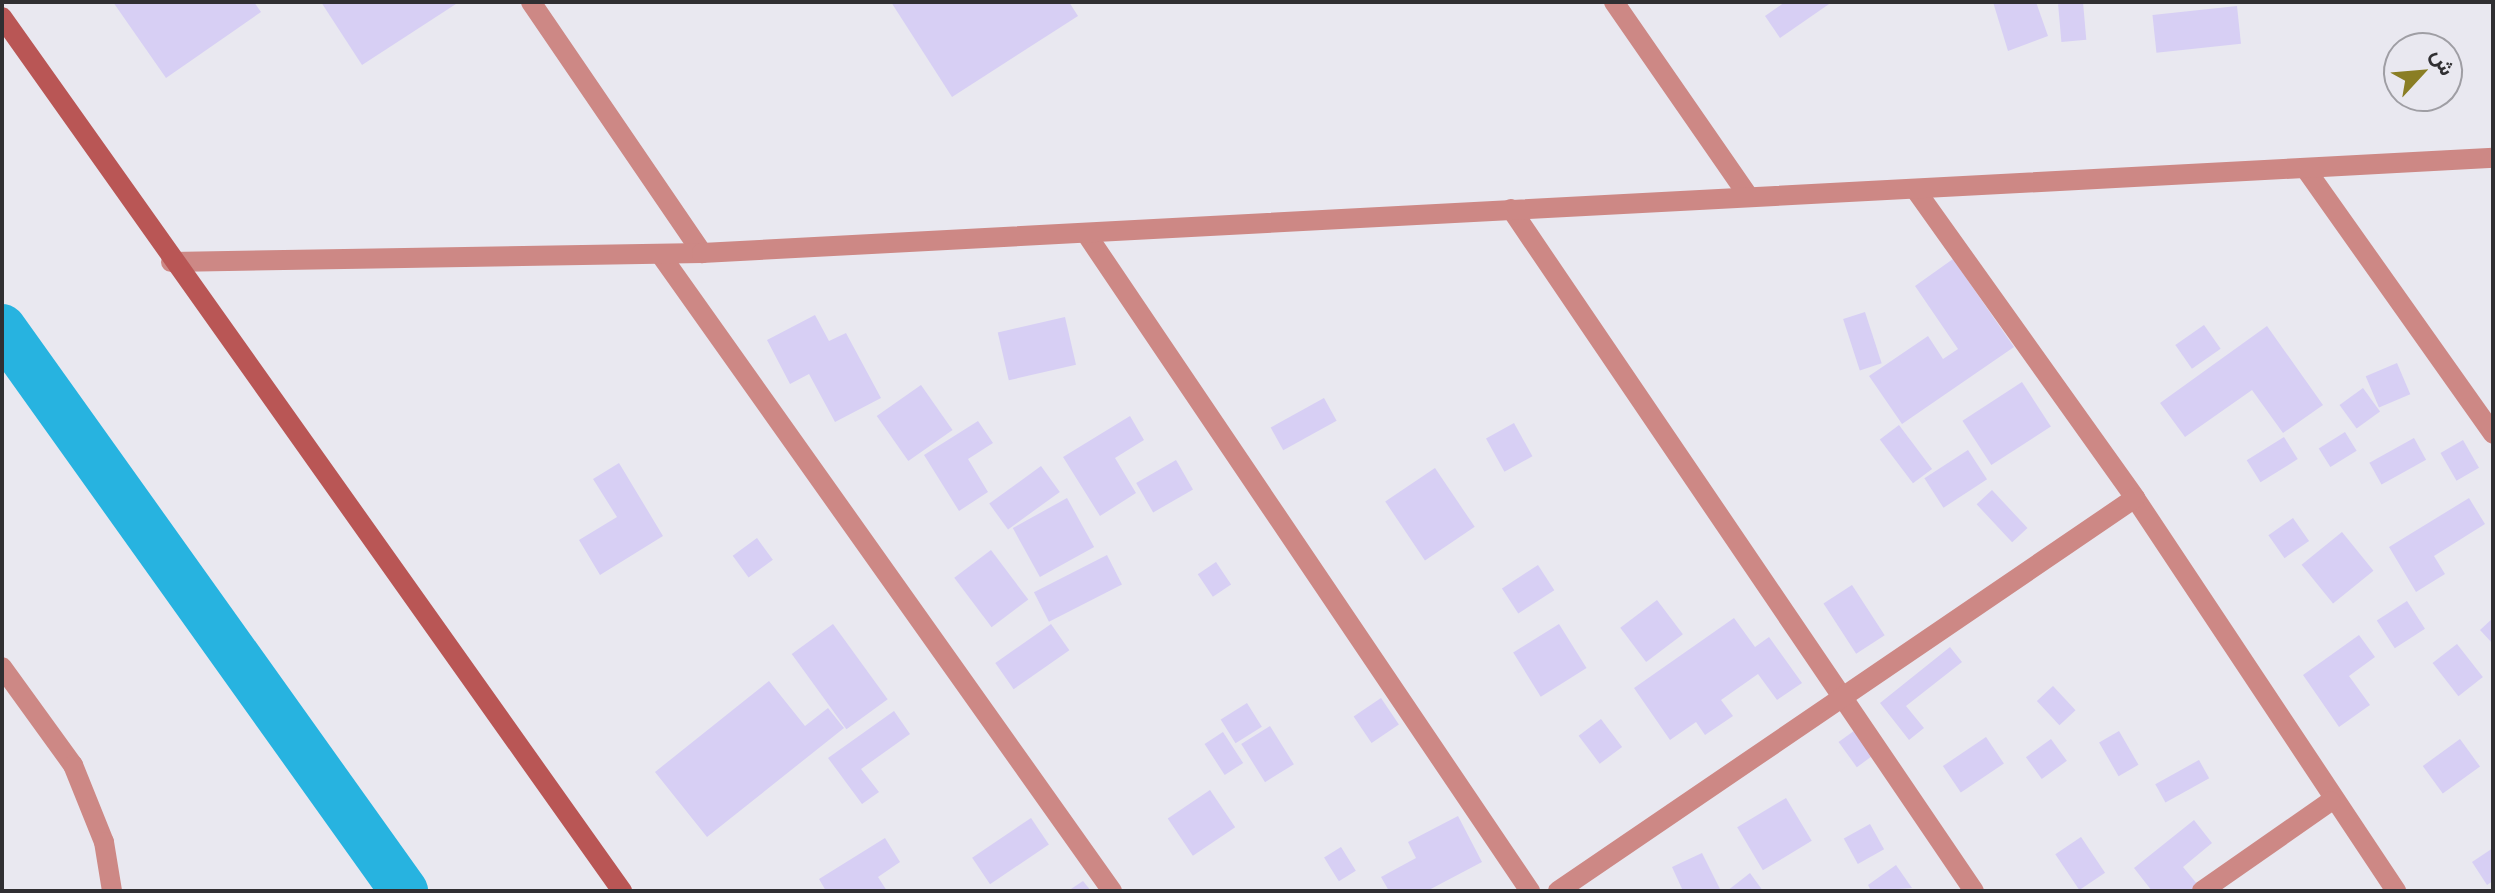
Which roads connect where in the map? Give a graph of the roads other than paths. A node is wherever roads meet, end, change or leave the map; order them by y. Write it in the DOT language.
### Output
graph roads {
  1 [pos="531,2"];
  2 [pos="1614,2"];
  3 [pos="2,17"];
  4 [pos="2493,158"];
  5 [pos="2307,171"];
  6 [pos="1917,192"];
  7 [pos="1747,194"];
  8 [pos="1511,209"];
  9 [pos="1087,235"];
  10 [pos="702,253"];
  11 [pos="660,254"];
  12 [pos="171,262"];
  13 [pos="2493,434"];
  14 [pos="2135,498"];
  15 [pos="2,667"];
  16 [pos="1843,700"];
  17 [pos="2331,801"];
  18 [pos="112,891"];
  19 [pos="622,891"];
  20 [pos="1112,891"];
  21 [pos="1530,891"];
  22 [pos="1558,891"];
  23 [pos="1974,891"];
  24 [pos="2202,891"];
  25 [pos="2396,891"];
  1 -- 10 [label="street"];
  2 -- 7 [label="street"];
  3 -- 12 [label="street"];
  4 -- 5 [label="street"];
  5 -- 6 [label="street"];
  5 -- 13 [label="street"];
  6 -- 7 [label="street"];
  6 -- 14 [label="street"];
  7 -- 8 [label="street"];
  8 -- 9 [label="street"];
  8 -- 16 [label="street"];
  9 -- 10 [label="street"];
  9 -- 21 [label="street"];
  10 -- 11 [label="street"];
  11 -- 12 [label="street"];
  11 -- 20 [label="street"];
  12 -- 19 [label="street"];
  14 -- 16 [label="street"];
  14 -- 17 [label="street"];
  15 -- 18 [label="street"];
  16 -- 22 [label="street"];
  16 -- 23 [label="street"];
  17 -- 24 [label="street"];
  17 -- 25 [label="street"];
}
